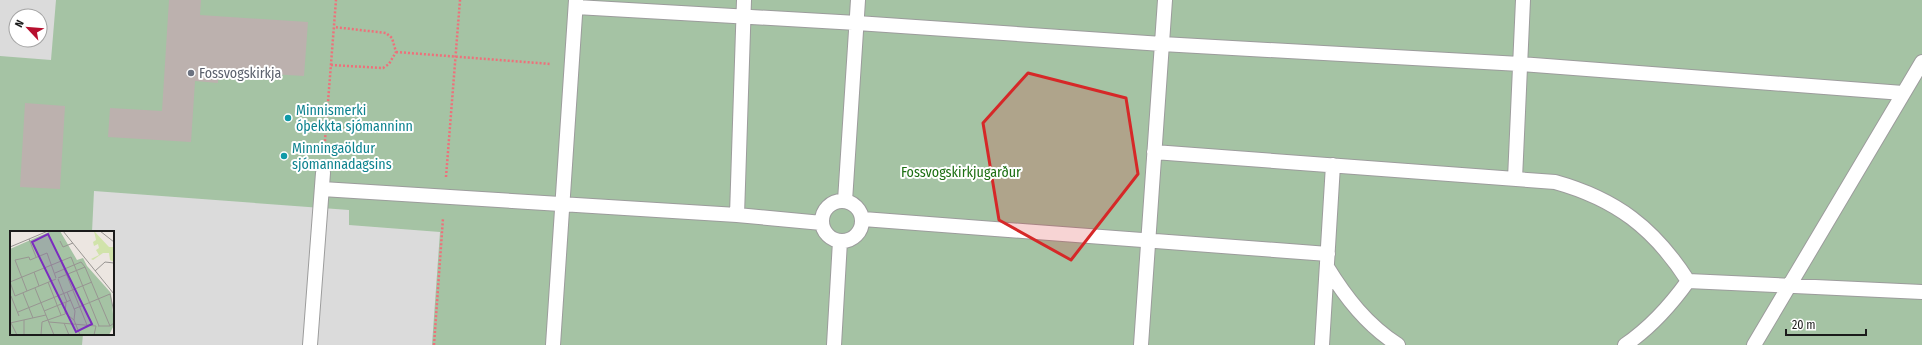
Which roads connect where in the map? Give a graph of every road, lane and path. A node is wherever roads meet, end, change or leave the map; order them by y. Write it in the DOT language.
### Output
graph roads {
  1 [pos="336,0"];
  2 [pos="460,0"];
  3 [pos="744,0"];
  4 [pos="858,0"];
  5 [pos="1165,0"];
  6 [pos="1523,0"];
  7 [pos="576,3"];
  8 [pos="743,16"];
  9 [pos="857,23"];
  10 [pos="334,27"];
  11 [pos="1162,44"];
  12 [pos="396,52"];
  13 [pos="455,56"];
  14 [pos="1922,62"];
  15 [pos="1520,64"];
  16 [pos="331,65"];
  17 [pos="572,66"];
  18 [pos="1904,93"];
  19 [pos="1154,152"];
  20 [pos="1332,165"];
  21 [pos="323,173"];
  22 [pos="1515,179"];
  23 [pos="322,189"];
  24 [pos="445,197"];
  25 [pos="845,201"];
  26 [pos="564,204"];
  27 [pos="737,215"];
  28 [pos="863,219"];
  29 [pos="822,223"];
  30 [pos="1148,240"];
  31 [pos="840,241"];
  32 [pos="1327,261"];
  33 [pos="1688,281"];
  34 [pos="1790,286"];
  35 [pos="1922,292"];
  36 [pos="310,345"];
  37 [pos="434,345"];
  38 [pos="553,345"];
  39 [pos="834,345"];
  40 [pos="1141,345"];
  41 [pos="1322,345"];
  42 [pos="1398,345"];
  43 [pos="1625,345"];
  44 [pos="1754,345"];
  1 -- 10 [label="path"];
  2 -- 13 [label="path"];
  3 -- 8 [label="lane"];
  4 -- 9 [label="lane"];
  5 -- 11 [label="lane"];
  6 -- 15 [label="lane"];
  7 -- 8 [label="lane"];
  7 -- 17 [label="lane"];
  8 -- 9 [label="lane"];
  8 -- 27 [label="lane"];
  9 -- 11 [label="lane"];
  9 -- 25 [label="lane"];
  10 -- 12 [label="path"];
  10 -- 16 [label="path"];
  11 -- 15 [label="lane"];
  11 -- 19 [label="lane"];
  12 -- 13 [label="path"];
  12 -- 16 [label="path"];
  13 -- 17 [label="path"];
  13 -- 24 [label="path"];
  14 -- 18 [label="lane"];
  15 -- 18 [label="lane"];
  15 -- 22 [label="lane"];
  16 -- 21 [label="path"];
  17 -- 26 [label="lane"];
  18 -- 34 [label="lane"];
  19 -- 20 [label="lane"];
  19 -- 30 [label="lane"];
  20 -- 22 [label="lane"];
  20 -- 32 [label="lane"];
  21 -- 23 [label="lane"];
  22 -- 33 [label="lane"];
  23 -- 24 [label="lane"];
  23 -- 36 [label="lane"];
  24 -- 26 [label="lane"];
  24 -- 37 [label="path"];
  25 -- 28 [label="lane"];
  25 -- 29 [label="lane"];
  26 -- 27 [label="lane"];
  26 -- 38 [label="lane"];
  27 -- 29 [label="lane"];
  28 -- 30 [label="lane"];
  28 -- 31 [label="lane"];
  29 -- 31 [label="lane"];
  30 -- 32 [label="lane"];
  30 -- 40 [label="lane"];
  31 -- 39 [label="lane"];
  32 -- 41 [label="lane"];
  32 -- 42 [label="lane"];
  33 -- 34 [label="lane"];
  33 -- 43 [label="lane"];
  34 -- 35 [label="lane"];
  34 -- 44 [label="lane"];
}
